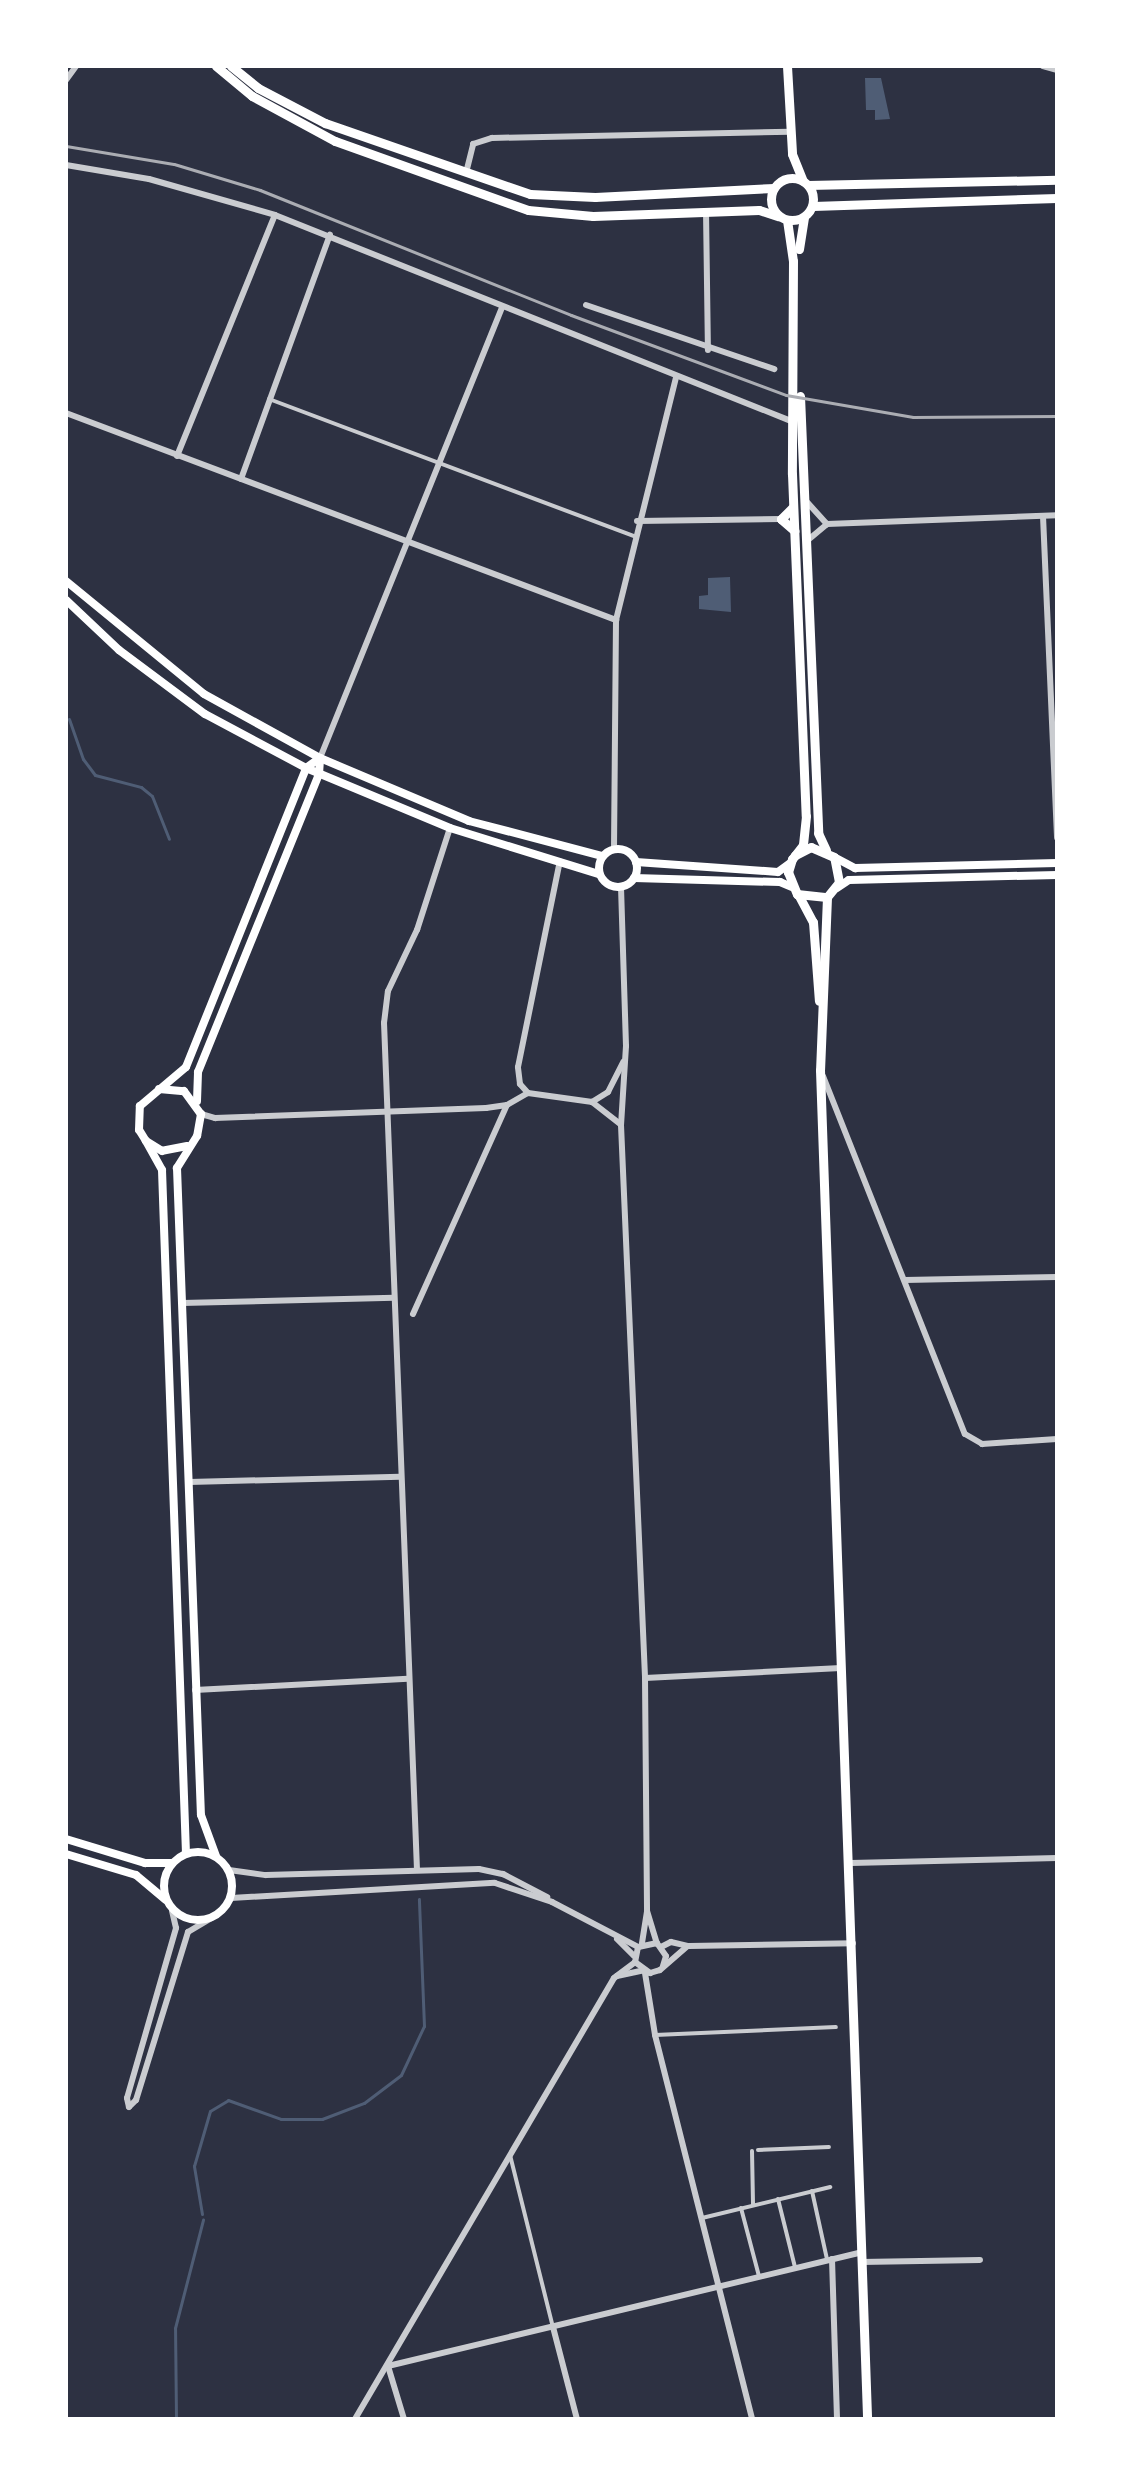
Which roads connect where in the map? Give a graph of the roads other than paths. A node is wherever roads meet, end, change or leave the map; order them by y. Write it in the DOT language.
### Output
graph roads {
  1 [pos="76,66"];
  2 [pos="216,66"];
  3 [pos="231,66"];
  4 [pos="787,66"];
  5 [pos="1043,66"];
  6 [pos="1057,70"];
  7 [pos="66,80"];
  8 [pos="790,132"];
  9 [pos="792,154"];
  10 [pos="66,165"];
  11 [pos="466,173"];
  12 [pos="783,180"];
  13 [pos="1057,180"];
  14 [pos="805,183"];
  15 [pos="774,188"];
  16 [pos="1057,198"];
  17 [pos="813,206"];
  18 [pos="706,211"];
  19 [pos="275,215"];
  20 [pos="804,217"];
  21 [pos="782,218"];
  22 [pos="330,235"];
  23 [pos="586,305"];
  24 [pos="502,307"];
  25 [pos="708,350"];
  26 [pos="797,356"];
  27 [pos="774,369"];
  28 [pos="676,377"];
  29 [pos="269,399"];
  30 [pos="797,410"];
  31 [pos="66,413"];
  32 [pos="791,421"];
  33 [pos="177,456"];
  34 [pos="440,463"];
  35 [pos="241,479"];
  36 [pos="807,502"];
  37 [pos="794,506"];
  38 [pos="1057,515"];
  39 [pos="1043,516"];
  40 [pos="781,519"];
  41 [pos="637,521"];
  42 [pos="827,524"];
  43 [pos="795,531"];
  44 [pos="634,536"];
  45 [pos="808,540"];
  46 [pos="409,542"];
  47 [pos="66,581"];
  48 [pos="66,600"];
  49 [pos="616,620"];
  50 [pos="320,758"];
  51 [pos="306,768"];
  52 [pos="319,774"];
  53 [pos="450,828"];
  54 [pos="1057,838"];
  55 [pos="614,849"];
  56 [pos="831,854"];
  57 [pos="602,856"];
  58 [pos="792,859"];
  59 [pos="560,861"];
  60 [pos="636,862"];
  61 [pos="1057,863"];
  62 [pos="599,874"];
  63 [pos="1057,875"];
  64 [pos="634,878"];
  65 [pos="621,887"];
  66 [pos="795,890"];
  67 [pos="830,894"];
  68 [pos="821,1013"];
  69 [pos="626,1046"];
  70 [pos="820,1070"];
  71 [pos="159,1089"];
  72 [pos="528,1093"];
  73 [pos="592,1102"];
  74 [pos="197,1104"];
  75 [pos="507,1105"];
  76 [pos="386,1113"];
  77 [pos="201,1114"];
  78 [pos="215,1118"];
  79 [pos="621,1125"];
  80 [pos="201,1126"];
  81 [pos="146,1141"];
  82 [pos="190,1144"];
  83 [pos="1057,1277"];
  84 [pos="905,1280"];
  85 [pos="394,1298"];
  86 [pos="182,1303"];
  87 [pos="413,1314"];
  88 [pos="1057,1439"];
  89 [pos="400,1477"];
  90 [pos="189,1482"];
  91 [pos="844,1668"];
  92 [pos="645,1678"];
  93 [pos="408,1679"];
  94 [pos="195,1690"];
  95 [pos="66,1839"];
  96 [pos="186,1853"];
  97 [pos="66,1854"];
  98 [pos="216,1856"];
  99 [pos="1057,1858"];
  100 [pos="172,1863"];
  101 [pos="851,1863"];
  102 [pos="229,1870"];
  103 [pos="417,1870"];
  104 [pos="231,1898"];
  105 [pos="166,1900"];
  106 [pos="552,1902"];
  107 [pos="172,1910"];
  108 [pos="647,1911"];
  109 [pos="211,1918"];
  110 [pos="612,1933"];
  111 [pos="853,1943"];
  112 [pos="640,1945"];
  113 [pos="659,1945"];
  114 [pos="689,1946"];
  115 [pos="634,1959"];
  116 [pos="663,1966"];
  117 [pos="643,1972"];
  118 [pos="614,1978"];
  119 [pos="836,2027"];
  120 [pos="655,2035"];
  121 [pos="829,2147"];
  122 [pos="758,2150"];
  123 [pos="752,2151"];
  124 [pos="510,2154"];
  125 [pos="830,2187"];
  126 [pos="812,2191"];
  127 [pos="778,2199"];
  128 [pos="753,2205"];
  129 [pos="741,2208"];
  130 [pos="702,2218"];
  131 [pos="860,2258"];
  132 [pos="829,2259"];
  133 [pos="980,2260"];
  134 [pos="795,2267"];
  135 [pos="759,2276"];
  136 [pos="719,2287"];
  137 [pos="553,2327"];
  138 [pos="388,2366"];
  139 [pos="355,2419"];
  140 [pos="404,2419"];
  141 [pos="577,2419"];
  142 [pos="752,2419"];
  143 [pos="837,2419"];
  144 [pos="867,2419"];
  1 -- 7 [label="street"];
  2 -- 18 [label="main road"];
  3 -- 11 [label="main road"];
  4 -- 8 [label="main road"];
  5 -- 6 [label="street"];
  8 -- 9 [label="main road"];
  8 -- 11 [label="street"];
  9 -- 12 [label="main road"];
  9 -- 14 [label="main road"];
  10 -- 19 [label="street"];
  11 -- 15 [label="main road"];
  12 -- 14 [label="main road"];
  12 -- 15 [label="main road"];
  13 -- 14 [label="main road"];
  14 -- 17 [label="main road"];
  15 -- 21 [label="main road"];
  16 -- 17 [label="main road"];
  17 -- 20 [label="main road"];
  18 -- 21 [label="main road"];
  18 -- 25 [label="street"];
  19 -- 22 [label="street"];
  19 -- 33 [label="street"];
  20 -- 21 [label="main road"];
  20 -- 26 [label="main road"];
  21 -- 26 [label="main road"];
  22 -- 24 [label="street"];
  22 -- 29 [label="street"];
  23 -- 25 [label="street"];
  24 -- 28 [label="street"];
  24 -- 34 [label="street"];
  25 -- 27 [label="street"];
  26 -- 30 [label="main road"];
  28 -- 32 [label="street"];
  28 -- 41 [label="street"];
  29 -- 34 [label="street"];
  29 -- 35 [label="street"];
  30 -- 32 [label="main road"];
  30 -- 36 [label="main road"];
  31 -- 33 [label="street"];
  32 -- 37 [label="main road"];
  33 -- 35 [label="street"];
  34 -- 44 [label="street"];
  34 -- 46 [label="street"];
  35 -- 46 [label="street"];
  36 -- 42 [label="street"];
  36 -- 45 [label="main road"];
  37 -- 40 [label="main road"];
  37 -- 43 [label="main road"];
  38 -- 39 [label="street"];
  39 -- 42 [label="street"];
  39 -- 54 [label="street"];
  40 -- 41 [label="street"];
  40 -- 43 [label="main road"];
  41 -- 44 [label="street"];
  42 -- 45 [label="street"];
  43 -- 58 [label="main road"];
  44 -- 49 [label="street"];
  45 -- 56 [label="main road"];
  46 -- 49 [label="street"];
  46 -- 50 [label="street"];
  47 -- 50 [label="main road"];
  48 -- 51 [label="main road"];
  49 -- 55 [label="street"];
  50 -- 51 [label="main road"];
  50 -- 52 [label="main road"];
  50 -- 57 [label="main road"];
  51 -- 52 [label="main road"];
  51 -- 71 [label="main road"];
  52 -- 53 [label="main road"];
  52 -- 74 [label="main road"];
  53 -- 59 [label="main road"];
  53 -- 76 [label="street"];
  55 -- 57 [label="main road"];
  55 -- 60 [label="main road"];
  56 -- 58 [label="main road"];
  56 -- 61 [label="main road"];
  56 -- 67 [label="main road"];
  57 -- 62 [label="main road"];
  58 -- 60 [label="main road"];
  58 -- 66 [label="main road"];
  59 -- 62 [label="main road"];
  59 -- 72 [label="street"];
  60 -- 64 [label="main road"];
  62 -- 65 [label="main road"];
  63 -- 67 [label="main road"];
  64 -- 65 [label="main road"];
  64 -- 66 [label="main road"];
  65 -- 69 [label="street"];
  66 -- 67 [label="main road"];
  66 -- 68 [label="main road"];
  67 -- 68 [label="main road"];
  68 -- 70 [label="main road"];
  69 -- 73 [label="street"];
  69 -- 79 [label="street"];
  70 -- 84 [label="street"];
  70 -- 91 [label="main road"];
  71 -- 74 [label="main road"];
  71 -- 81 [label="main road"];
  72 -- 73 [label="street"];
  72 -- 75 [label="street"];
  73 -- 79 [label="street"];
  74 -- 77 [label="main road"];
  75 -- 76 [label="street"];
  75 -- 87 [label="street"];
  76 -- 78 [label="street"];
  76 -- 85 [label="street"];
  77 -- 78 [label="street"];
  77 -- 80 [label="main road"];
  78 -- 80 [label="street"];
  79 -- 92 [label="street"];
  80 -- 82 [label="main road"];
  81 -- 82 [label="main road"];
  81 -- 96 [label="main road"];
  82 -- 86 [label="main road"];
  83 -- 84 [label="street"];
  84 -- 88 [label="street"];
  85 -- 86 [label="street"];
  85 -- 89 [label="street"];
  86 -- 90 [label="main road"];
  89 -- 90 [label="street"];
  89 -- 93 [label="street"];
  90 -- 94 [label="main road"];
  91 -- 92 [label="street"];
  91 -- 101 [label="main road"];
  92 -- 108 [label="street"];
  93 -- 94 [label="street"];
  93 -- 103 [label="street"];
  94 -- 98 [label="main road"];
  95 -- 100 [label="main road"];
  96 -- 98 [label="main road"];
  96 -- 100 [label="main road"];
  97 -- 105 [label="main road"];
  98 -- 102 [label="main road"];
  99 -- 101 [label="street"];
  100 -- 105 [label="main road"];
  101 -- 111 [label="main road"];
  102 -- 103 [label="street"];
  102 -- 104 [label="main road"];
  103 -- 106 [label="street"];
  104 -- 106 [label="street"];
  104 -- 109 [label="main road"];
  105 -- 107 [label="main road"];
  106 -- 110 [label="street"];
  107 -- 109 [label="main road"];
  107 -- 109 [label="street"];
  108 -- 112 [label="street"];
  108 -- 113 [label="street"];
  110 -- 112 [label="street"];
  110 -- 115 [label="street"];
  111 -- 114 [label="street"];
  111 -- 131 [label="main road"];
  112 -- 113 [label="street"];
  112 -- 115 [label="street"];
  113 -- 114 [label="street"];
  113 -- 116 [label="street"];
  114 -- 116 [label="street"];
  115 -- 117 [label="street"];
  115 -- 118 [label="street"];
  116 -- 117 [label="street"];
  117 -- 118 [label="street"];
  117 -- 120 [label="street"];
  118 -- 124 [label="street"];
  119 -- 120 [label="street"];
  120 -- 130 [label="street"];
  121 -- 122 [label="street"];
  123 -- 128 [label="street"];
  124 -- 137 [label="street"];
  124 -- 138 [label="street"];
  125 -- 126 [label="street"];
  126 -- 127 [label="street"];
  126 -- 132 [label="street"];
  127 -- 128 [label="street"];
  127 -- 134 [label="street"];
  128 -- 129 [label="street"];
  129 -- 130 [label="street"];
  129 -- 135 [label="street"];
  130 -- 136 [label="street"];
  131 -- 132 [label="street"];
  131 -- 133 [label="street"];
  131 -- 144 [label="main road"];
  132 -- 134 [label="street"];
  132 -- 143 [label="street"];
  134 -- 135 [label="street"];
  135 -- 136 [label="street"];
  136 -- 137 [label="street"];
  136 -- 142 [label="street"];
  137 -- 138 [label="street"];
  137 -- 141 [label="street"];
  138 -- 139 [label="street"];
  138 -- 140 [label="street"];
}
